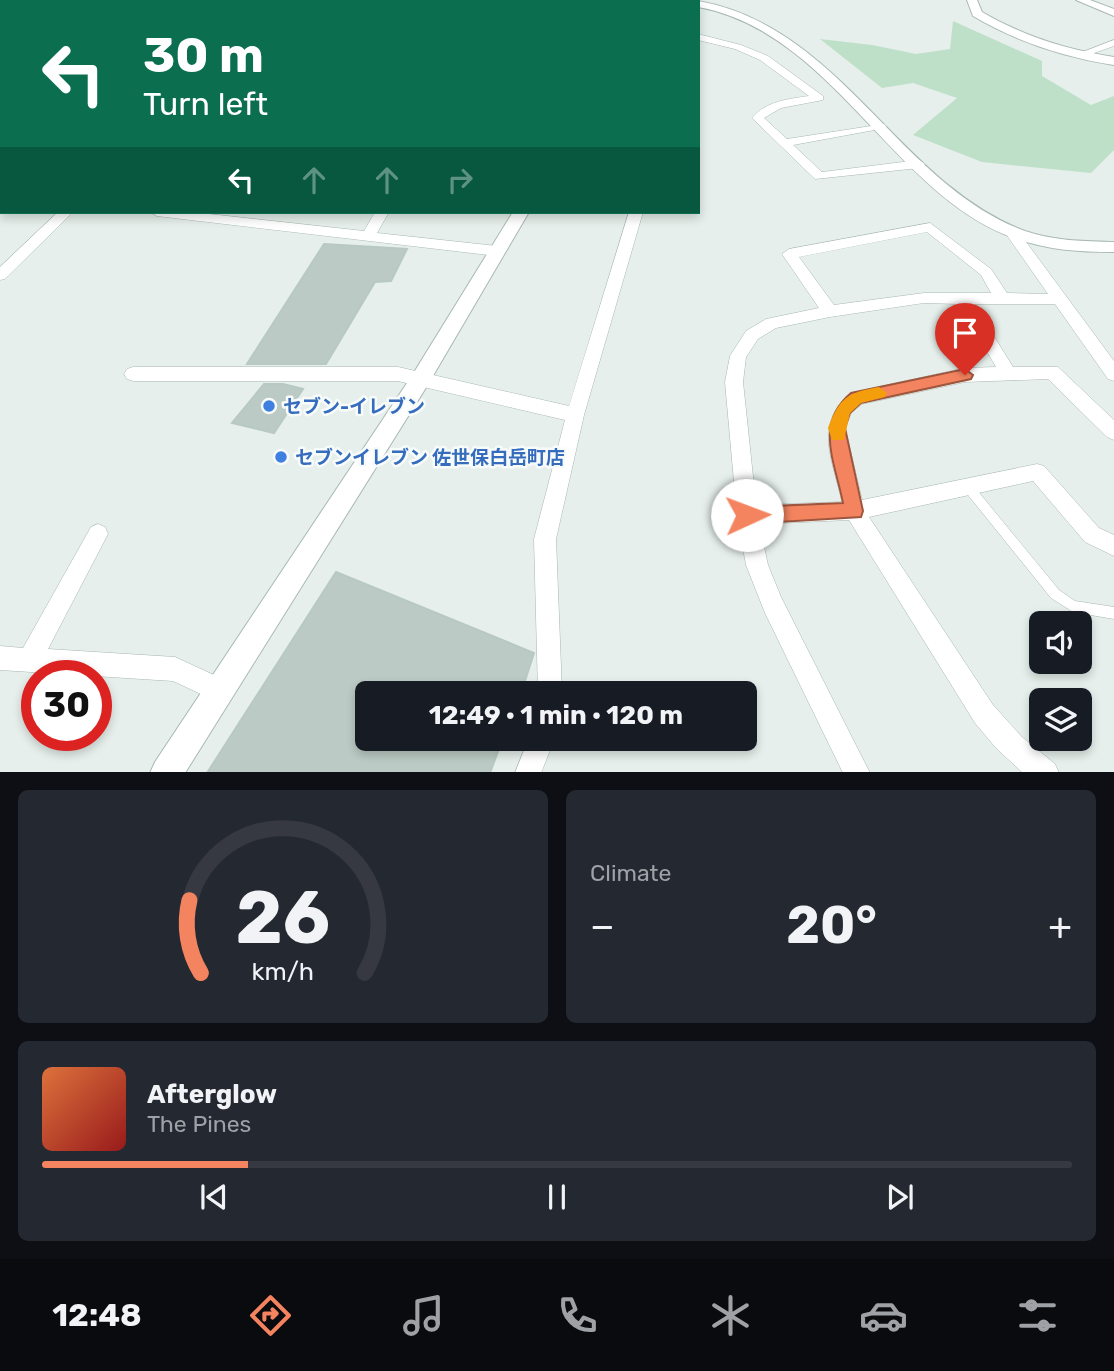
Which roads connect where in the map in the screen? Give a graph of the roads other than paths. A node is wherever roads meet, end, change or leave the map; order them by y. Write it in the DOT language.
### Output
graph roads {
  1 [pos="972,0"];
  2 [pos="1081,0"];
  3 [pos="700,3"];
  4 [pos="1114,13"];
  5 [pos="700,38"];
  6 [pos="1114,43"];
  7 [pos="1080,55"];
  8 [pos="1114,61"];
  9 [pos="880,126"];
  10 [pos="783,143"];
  11 [pos="919,164"];
  12 [pos="64,214"];
  13 [pos="206,214"];
  14 [pos="381,214"];
  15 [pos="520,214"];
  16 [pos="635,214"];
  17 [pos="1013,234"];
  18 [pos="368,237"];
  19 [pos="1114,247"];
  20 [pos="497,251"];
  21 [pos="0,275"];
  22 [pos="963,298"];
  23 [pos="1002,298"];
  24 [pos="1058,299"];
  25 [pos="830,311"];
  26 [pos="1008,373"];
  27 [pos="133,374"];
  28 [pos="1114,374"];
  29 [pos="420,380"];
  30 [pos="575,415"];
  31 [pos="1114,432"];
  32 [pos="968,486"];
  33 [pos="854,511"];
  34 [pos="747,515"];
  35 [pos="98,534"];
  36 [pos="1114,546"];
  37 [pos="1114,614"];
  38 [pos="0,658"];
  39 [pos="29,660"];
  40 [pos="112,665"];
  41 [pos="550,681"];
  42 [pos="220,691"];
  43 [pos="537,751"];
  44 [pos="166,772"];
  45 [pos="528,772"];
  46 [pos="856,772"];
  47 [pos="1046,772"];
  1 -- 7 [label="street"];
  2 -- 4 [label="street"];
  3 -- 9 [label="street"];
  5 -- 10 [label="street"];
  6 -- 7 [label="street"];
  7 -- 8 [label="street"];
  9 -- 10 [label="street"];
  9 -- 11 [label="street"];
  10 -- 11 [label="street"];
  11 -- 17 [label="street"];
  12 -- 21 [label="street"];
  13 -- 18 [label="street"];
  14 -- 18 [label="street"];
  15 -- 20 [label="street"];
  16 -- 30 [label="street"];
  17 -- 19 [label="street"];
  17 -- 24 [label="street"];
  18 -- 20 [label="street"];
  20 -- 29 [label="street"];
  22 -- 23 [label="street"];
  22 -- 25 [label="street"];
  22 -- 26 [label="street"];
  23 -- 24 [label="street"];
  23 -- 25 [label="street"];
  24 -- 28 [label="street"];
  25 -- 34 [label="street"];
  26 -- 31 [label="street"];
  26 -- 33 [label="street"];
  27 -- 29 [label="street"];
  29 -- 30 [label="street"];
  29 -- 42 [label="street"];
  30 -- 41 [label="street"];
  32 -- 33 [label="street"];
  32 -- 36 [label="street"];
  32 -- 37 [label="lane"];
  33 -- 34 [label="street"];
  33 -- 47 [label="street"];
  34 -- 46 [label="street"];
  35 -- 39 [label="street"];
  38 -- 39 [label="street"];
  40 -- 42 [label="street"];
  42 -- 44 [label="street"];
  43 -- 45 [label="street"];
}
